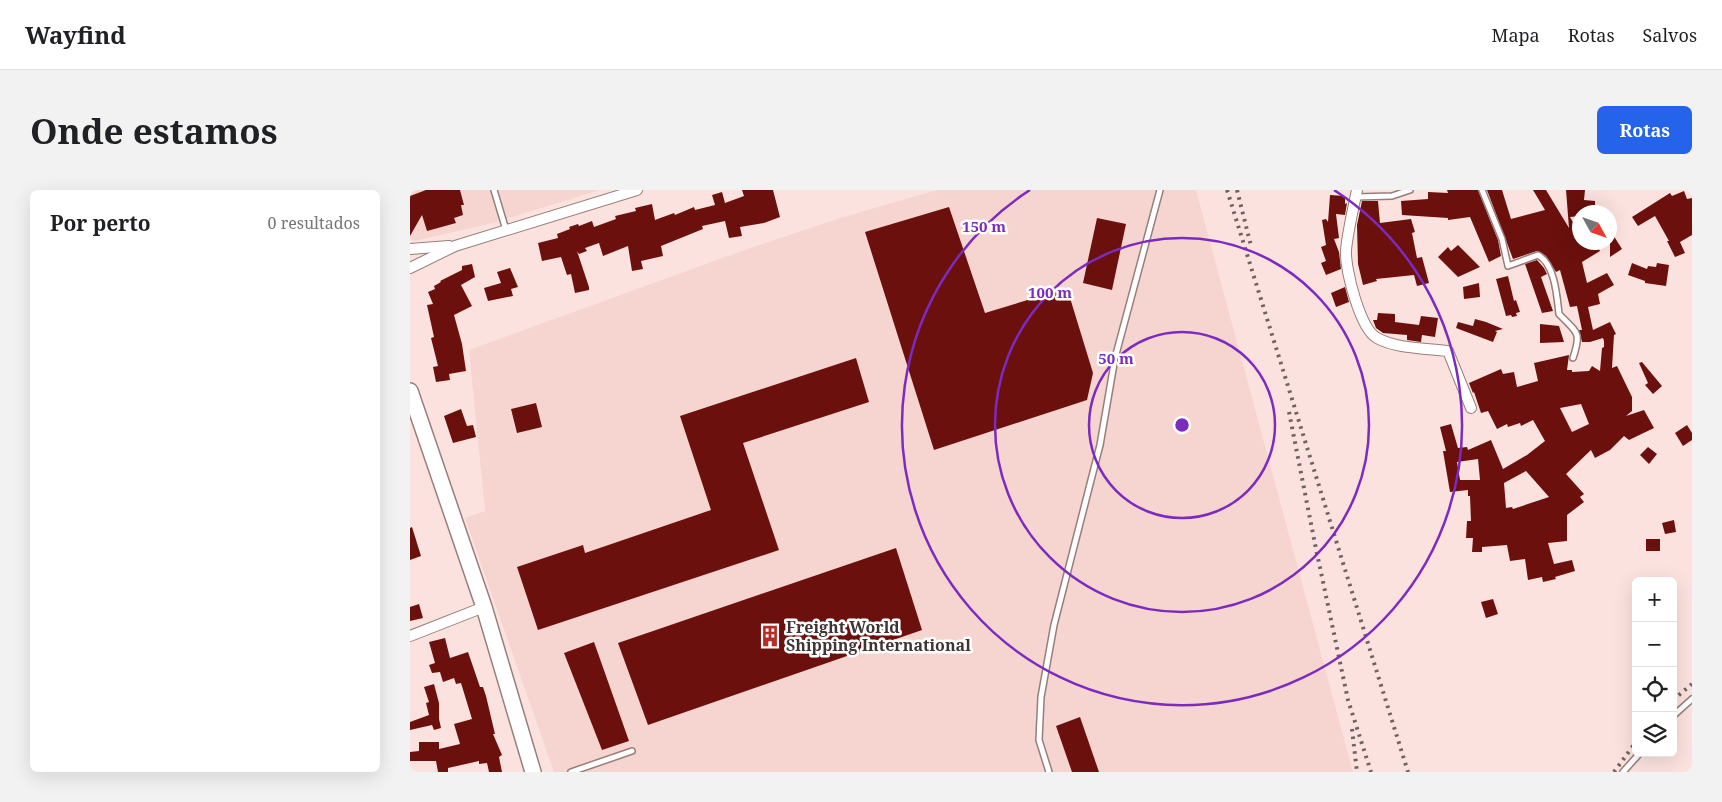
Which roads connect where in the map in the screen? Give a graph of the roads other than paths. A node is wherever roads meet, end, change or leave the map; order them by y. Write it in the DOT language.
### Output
graph roads {
  1 [pos="494,190"];
  2 [pos="637,190"];
  3 [pos="1160,190"];
  4 [pos="1410,190"];
  5 [pos="1482,190"];
  6 [pos="1356,193"];
  7 [pos="506,230"];
  8 [pos="455,246"];
  9 [pos="410,249"];
  10 [pos="410,268"];
  11 [pos="1573,358"];
  12 [pos="410,391"];
  13 [pos="1470,408"];
  14 [pos="484,607"];
  15 [pos="410,636"];
  16 [pos="1692,699"];
  17 [pos="1677,712"];
  18 [pos="632,751"];
  19 [pos="1636,757"];
  20 [pos="533,772"];
  21 [pos="572,772"];
  22 [pos="1049,772"];
  23 [pos="1623,772"];
  1 -- 7 [label="lane"];
  2 -- 7 [label="street"];
  3 -- 22 [label="lane"];
  4 -- 6 [label="lane"];
  5 -- 11 [label="lane"];
  6 -- 13 [label="street"];
  7 -- 8 [label="street"];
  8 -- 9 [label="street"];
  8 -- 10 [label="street"];
  12 -- 14 [label="main road"];
  14 -- 15 [label="street"];
  14 -- 20 [label="main road"];
  16 -- 17 [label="lane"];
  18 -- 21 [label="lane"];
  19 -- 23 [label="lane"];
}
